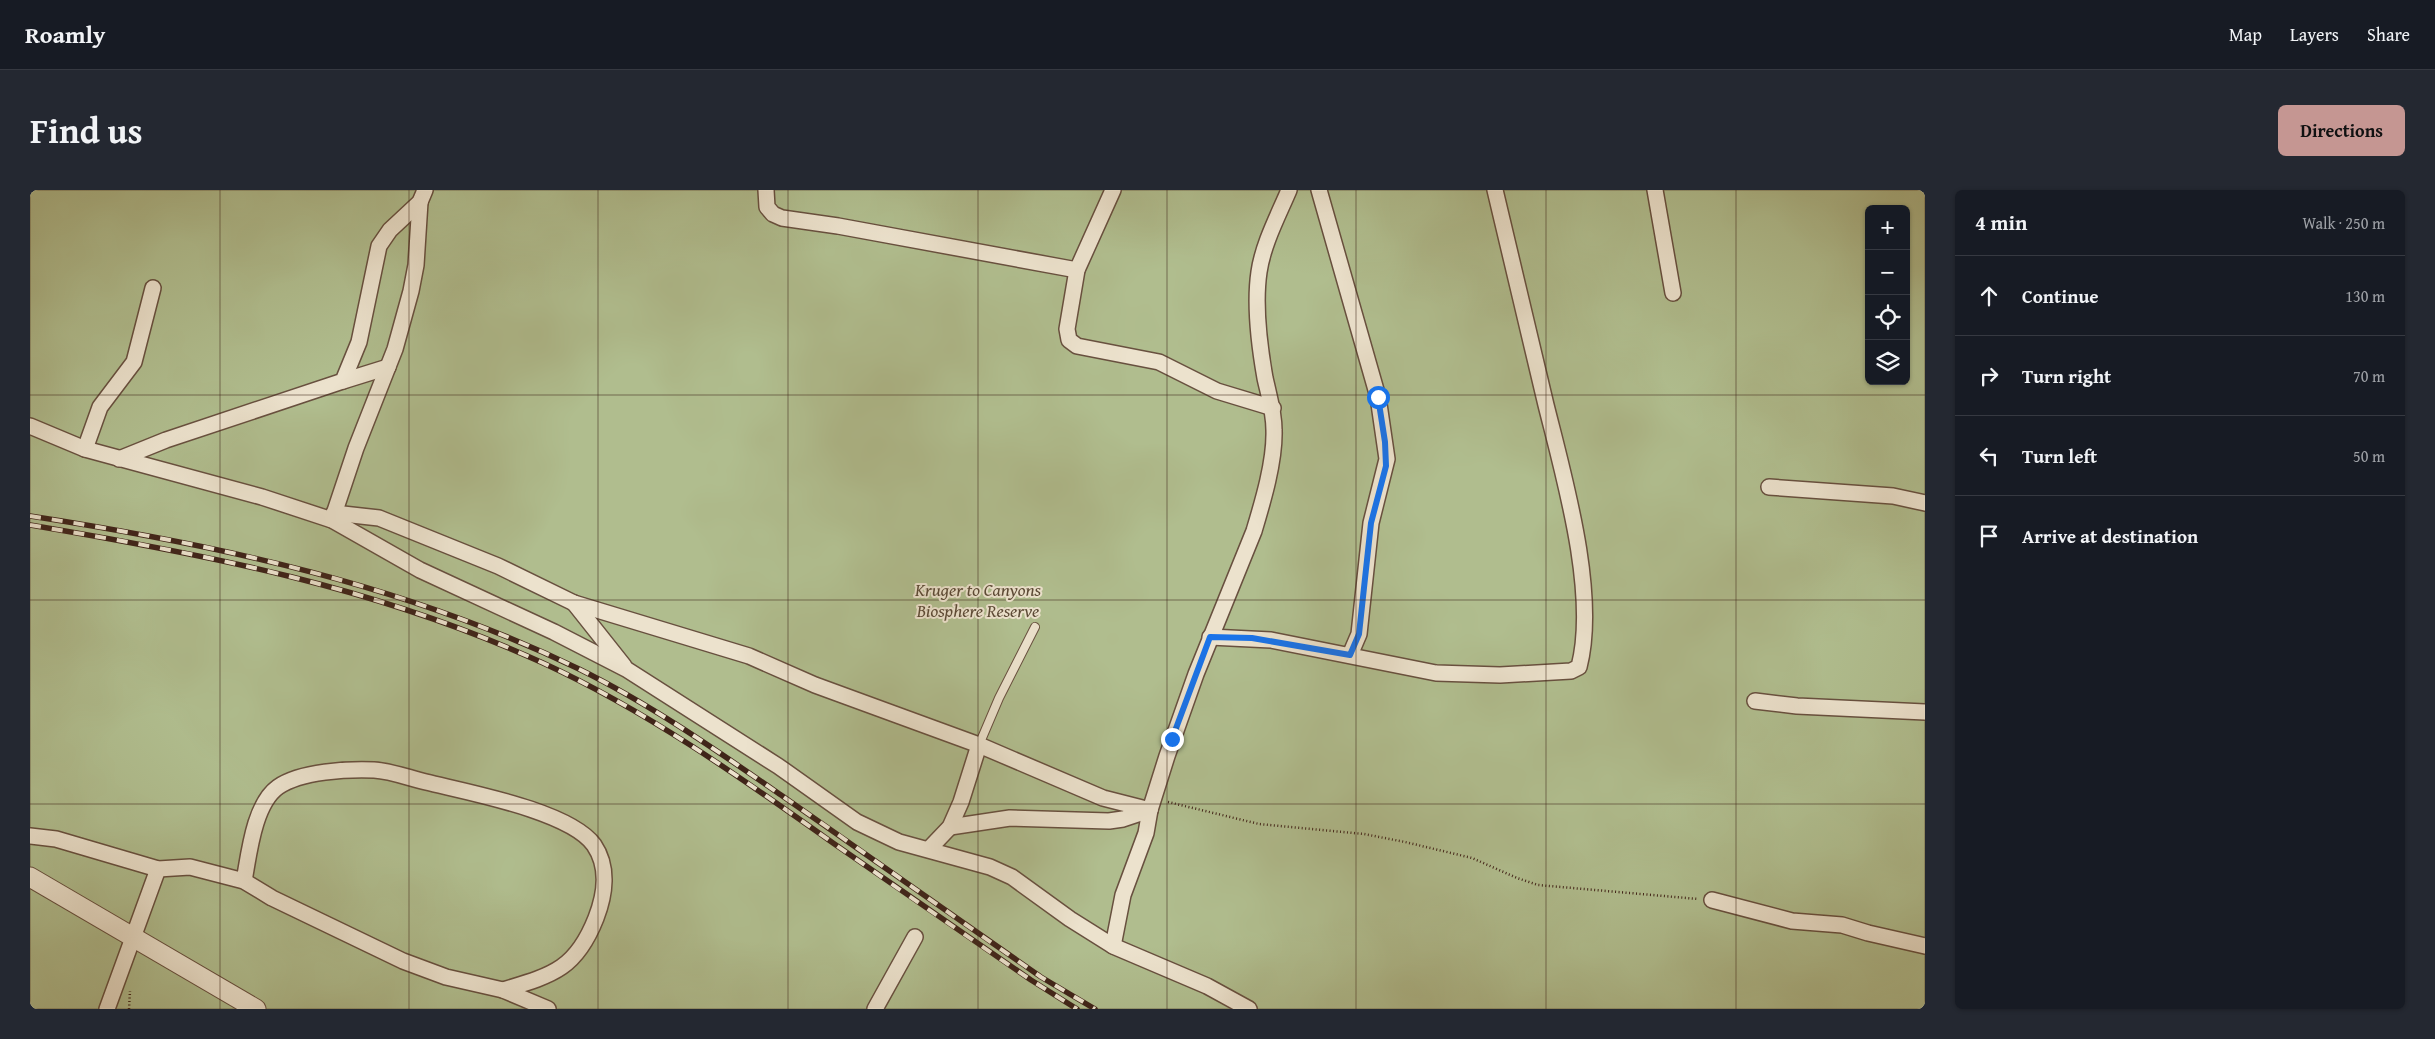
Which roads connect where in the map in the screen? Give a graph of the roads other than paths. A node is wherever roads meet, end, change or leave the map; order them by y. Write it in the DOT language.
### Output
graph roads {
  1 [pos="766,190"];
  2 [pos="1113,190"];
  3 [pos="1289,190"];
  4 [pos="1319,190"];
  5 [pos="1495,190"];
  6 [pos="1655,190"];
  7 [pos="422,196"];
  8 [pos="1077,270"];
  9 [pos="153,288"];
  10 [pos="1673,294"];
  11 [pos="388,367"];
  12 [pos="343,381"];
  13 [pos="1273,408"];
  14 [pos="30,426"];
  15 [pos="85,449"];
  16 [pos="119,459"];
  17 [pos="1768,487"];
  18 [pos="1925,503"];
  19 [pos="333,516"];
  20 [pos="574,603"];
  21 [pos="1035,627"];
  22 [pos="1210,637"];
  23 [pos="1350,655"];
  24 [pos="626,669"];
  25 [pos="1755,701"];
  26 [pos="1925,712"];
  27 [pos="978,745"];
  28 [pos="1152,804"];
  29 [pos="950,827"];
  30 [pos="30,836"];
  31 [pos="929,849"];
  32 [pos="158,869"];
  33 [pos="30,877"];
  34 [pos="244,881"];
  35 [pos="1712,900"];
  36 [pos="132,935"];
  37 [pos="915,938"];
  38 [pos="1113,946"];
  39 [pos="1925,946"];
  40 [pos="504,990"];
  41 [pos="107,1009"];
  42 [pos="256,1009"];
  43 [pos="548,1009"];
  44 [pos="875,1009"];
  45 [pos="1249,1009"];
  1 -- 8 [label="street"];
  2 -- 8 [label="street"];
  3 -- 13 [label="street"];
  4 -- 23 [label="street"];
  5 -- 23 [label="street"];
  6 -- 10 [label="street"];
  7 -- 11 [label="street"];
  7 -- 12 [label="street"];
  8 -- 13 [label="street"];
  9 -- 15 [label="street"];
  11 -- 12 [label="street"];
  11 -- 19 [label="street"];
  12 -- 16 [label="street"];
  13 -- 22 [label="street"];
  14 -- 15 [label="street"];
  15 -- 16 [label="street"];
  16 -- 19 [label="street"];
  17 -- 18 [label="street"];
  19 -- 20 [label="street"];
  19 -- 24 [label="street"];
  20 -- 24 [label="street"];
  20 -- 27 [label="street"];
  21 -- 27 [label="lane"];
  22 -- 23 [label="street"];
  22 -- 28 [label="street"];
  24 -- 31 [label="street"];
  25 -- 26 [label="street"];
  27 -- 28 [label="street"];
  27 -- 29 [label="street"];
  28 -- 29 [label="street"];
  28 -- 38 [label="street"];
  29 -- 31 [label="street"];
  30 -- 32 [label="street"];
  31 -- 38 [label="street"];
  32 -- 34 [label="street"];
  32 -- 36 [label="street"];
  33 -- 36 [label="street"];
  34 -- 40 [label="street"];
  34 -- 40 [label="street"];
  35 -- 39 [label="street"];
  36 -- 41 [label="street"];
  36 -- 42 [label="street"];
  37 -- 44 [label="street"];
  38 -- 45 [label="street"];
  40 -- 43 [label="street"];
}
